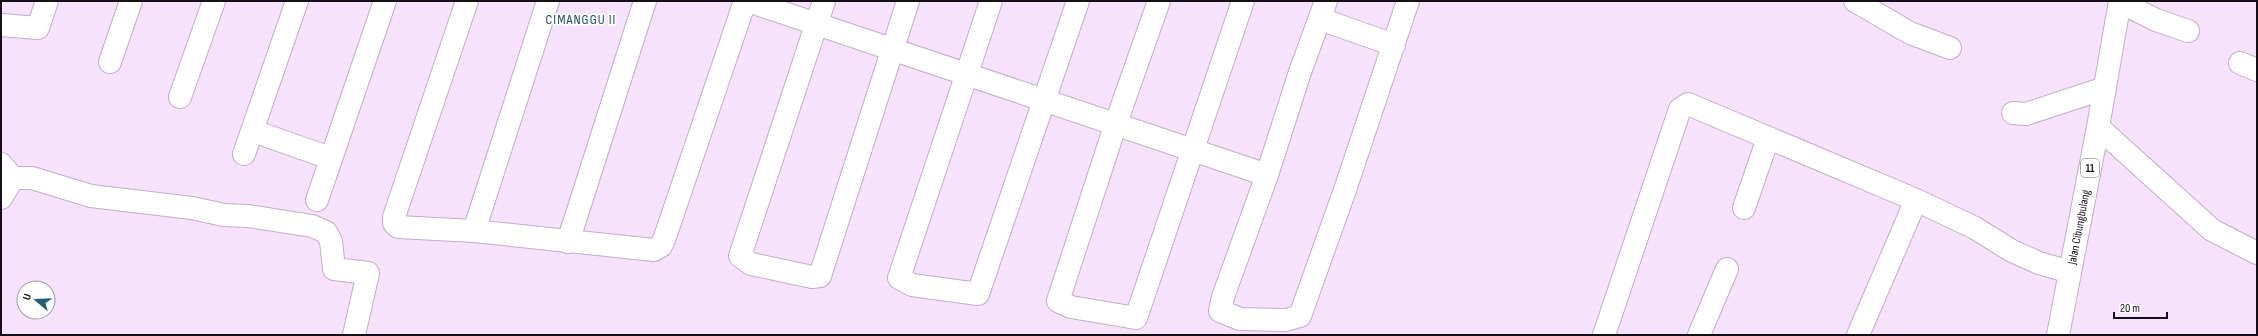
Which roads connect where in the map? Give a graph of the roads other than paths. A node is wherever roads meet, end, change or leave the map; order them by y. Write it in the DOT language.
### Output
graph roads {
  1 [pos="47,1"];
  2 [pos="132,1"];
  3 [pos="214,1"];
  4 [pos="297,1"];
  5 [pos="385,1"];
  6 [pos="467,1"];
  7 [pos="548,1"];
  8 [pos="645,1"];
  9 [pos="746,1"];
  10 [pos="824,1"];
  11 [pos="908,1"];
  12 [pos="991,1"];
  13 [pos="1078,1"];
  14 [pos="1159,1"];
  15 [pos="1242,1"];
  16 [pos="1408,1"];
  17 [pos="1855,1"];
  18 [pos="2116,3"];
  19 [pos="1323,10"];
  20 [pos="816,23"];
  21 [pos="1,25"];
  22 [pos="2188,31"];
  23 [pos="1394,45"];
  24 [pos="893,48"];
  25 [pos="1950,48"];
  26 [pos="110,62"];
  27 [pos="966,73"];
  28 [pos="2105,88"];
  29 [pos="180,97"];
  30 [pos="1044,99"];
  31 [pos="2013,113"];
  32 [pos="1116,123"];
  33 [pos="2098,127"];
  34 [pos="253,131"];
  35 [pos="1768,138"];
  36 [pos="1192,149"];
  37 [pos="244,154"];
  38 [pos="330,158"];
  39 [pos="7,171"];
  40 [pos="1267,175"];
  41 [pos="1,198"];
  42 [pos="317,200"];
  43 [pos="1916,200"];
  44 [pos="1744,208"];
  45 [pos="474,232"];
  46 [pos="568,242"];
  47 [pos="2257,253"];
  48 [pos="1727,268"];
  49 [pos="2070,272"];
  50 [pos="354,335"];
  51 [pos="1604,335"];
  52 [pos="1699,335"];
  53 [pos="1858,335"];
  54 [pos="2058,335"];
  1 -- 21 [label="main road"];
  2 -- 26 [label="main road"];
  3 -- 29 [label="main road"];
  4 -- 34 [label="main road"];
  5 -- 38 [label="main road"];
  6 -- 45 [label="main road"];
  7 -- 45 [label="main road"];
  8 -- 46 [label="main road"];
  9 -- 20 [label="main road"];
  9 -- 46 [label="main road"];
  10 -- 20 [label="main road"];
  11 -- 24 [label="main road"];
  12 -- 27 [label="main road"];
  13 -- 30 [label="main road"];
  14 -- 32 [label="main road"];
  15 -- 36 [label="main road"];
  16 -- 23 [label="main road"];
  17 -- 25 [label="main road"];
  18 -- 22 [label="main road"];
  18 -- 28 [label="main road, Jalan Cibungbulang / 11"];
  19 -- 23 [label="main road"];
  19 -- 40 [label="main road"];
  20 -- 24 [label="main road"];
  20 -- 24 [label="main road"];
  23 -- 40 [label="main road"];
  24 -- 27 [label="main road"];
  27 -- 30 [label="main road"];
  27 -- 30 [label="main road"];
  28 -- 31 [label="main road"];
  28 -- 33 [label="main road, Jalan Cibungbulang / 11"];
  30 -- 32 [label="main road"];
  32 -- 36 [label="main road"];
  32 -- 36 [label="main road"];
  33 -- 47 [label="main road"];
  33 -- 49 [label="main road, Jalan Cibungbulang / 11"];
  34 -- 37 [label="main road"];
  34 -- 38 [label="main road"];
  35 -- 43 [label="main road"];
  35 -- 44 [label="main road"];
  35 -- 51 [label="main road"];
  36 -- 40 [label="main road"];
  38 -- 42 [label="main road"];
  39 -- 41 [label="main road"];
  39 -- 50 [label="main road"];
  43 -- 49 [label="main road"];
  43 -- 53 [label="main road"];
  45 -- 46 [label="main road"];
  48 -- 52 [label="main road"];
  49 -- 54 [label="main road, Jalan Cibungbulang / 11"];
}
